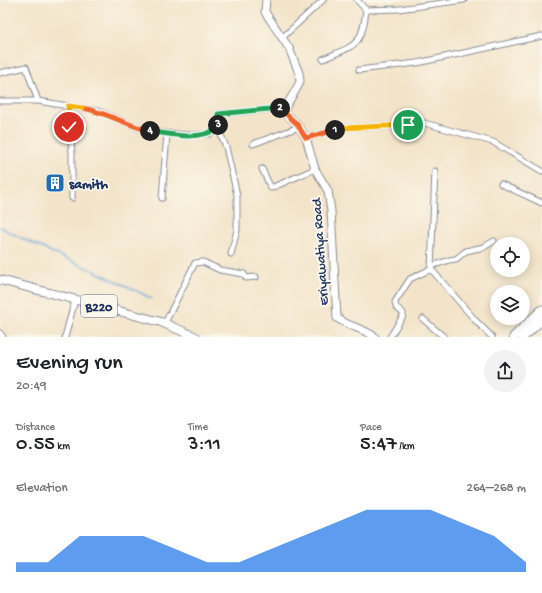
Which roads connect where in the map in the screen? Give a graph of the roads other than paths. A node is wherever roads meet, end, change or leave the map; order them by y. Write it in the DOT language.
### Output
graph roads {
  1 [pos="266,0"];
  2 [pos="323,0"];
  3 [pos="357,0"];
  4 [pos="464,0"];
  5 [pos="366,10"];
  6 [pos="542,36"];
  7 [pos="283,37"];
  8 [pos="323,59"];
  9 [pos="359,70"];
  10 [pos="0,74"];
  11 [pos="0,101"];
  12 [pos="38,101"];
  13 [pos="68,106"];
  14 [pos="285,108"];
  15 [pos="299,127"];
  16 [pos="218,128"];
  17 [pos="167,134"];
  18 [pos="306,138"];
  19 [pos="253,144"];
  20 [pos="262,169"];
  21 [pos="315,169"];
  22 [pos="435,171"];
  23 [pos="542,172"];
  24 [pos="501,184"];
  25 [pos="72,198"];
  26 [pos="162,198"];
  27 [pos="542,203"];
  28 [pos="490,243"];
  29 [pos="231,254"];
  30 [pos="431,267"];
  31 [pos="256,276"];
  32 [pos="0,280"];
  33 [pos="75,300"];
  34 [pos="542,310"];
  35 [pos="424,319"];
  36 [pos="542,319"];
  37 [pos="165,323"];
  38 [pos="0,333"];
  39 [pos="3,337"];
  40 [pos="65,337"];
  41 [pos="196,337"];
  42 [pos="375,337"];
  43 [pos="390,337"];
  44 [pos="444,337"];
  45 [pos="492,337"];
  46 [pos="514,337"];
  47 [pos="523,337"];
  1 -- 7 [label="street"];
  2 -- 7 [label="street"];
  3 -- 5 [label="street"];
  4 -- 5 [label="street"];
  5 -- 8 [label="street"];
  6 -- 9 [label="street"];
  7 -- 14 [label="street"];
  10 -- 12 [label="street"];
  11 -- 12 [label="street"];
  12 -- 13 [label="street"];
  13 -- 17 [label="street"];
  13 -- 25 [label="street"];
  14 -- 15 [label="street, Eriyawatiya Road"];
  14 -- 16 [label="street"];
  15 -- 18 [label="street, Eriyawatiya Road"];
  15 -- 19 [label="street"];
  16 -- 17 [label="street"];
  16 -- 29 [label="street"];
  17 -- 26 [label="street"];
  18 -- 21 [label="street, Eriyawatiya Road"];
  18 -- 23 [label="street"];
  20 -- 21 [label="street"];
  21 -- 42 [label="street, Eriyawatiya Road"];
  22 -- 30 [label="street"];
  24 -- 27 [label="street"];
  28 -- 30 [label="street"];
  30 -- 43 [label="street"];
  30 -- 45 [label="street"];
  31 -- 37 [label="street"];
  32 -- 33 [label="main road, B220"];
  33 -- 37 [label="main road, B220"];
  33 -- 40 [label="street"];
  34 -- 46 [label="highway"];
  35 -- 44 [label="street"];
  36 -- 47 [label="highway"];
  37 -- 41 [label="main road, B220"];
  38 -- 39 [label="street"];
}
